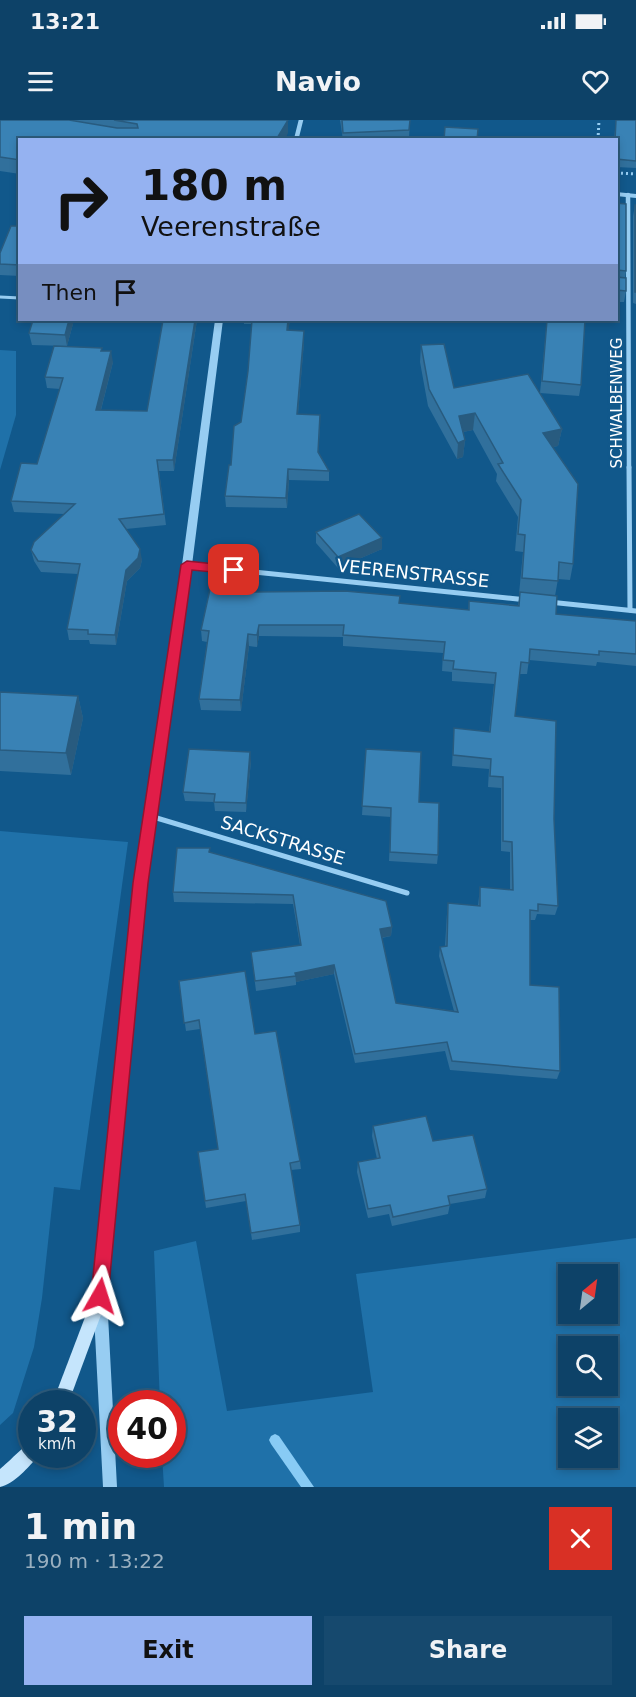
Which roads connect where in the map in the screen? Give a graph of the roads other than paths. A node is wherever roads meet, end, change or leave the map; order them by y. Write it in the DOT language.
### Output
graph roads {
  1 [pos="301,120"];
  2 [pos="297,138"];
  3 [pos="632,195"];
  4 [pos="0,297"];
  5 [pos="18,298"];
  6 [pos="219,321"];
  7 [pos="187,565"];
  8 [pos="633,611"];
  9 [pos="150,816"];
  10 [pos="407,892"];
  11 [pos="100,1296"];
  12 [pos="65,1390"];
  13 [pos="18,1465"];
  14 [pos="0,1480"];
  15 [pos="110,1487"];
  1 -- 2 [label="street"];
  3 -- 8 [label="street, SCHWALBENWEG"];
  4 -- 5 [label="lane"];
  6 -- 7 [label="street"];
  7 -- 8 [label="street, VEERENSTRASSE"];
  7 -- 9 [label="street"];
  9 -- 10 [label="street, SACKSTRASSE"];
  9 -- 11 [label="street"];
  11 -- 12 [label="main road"];
  11 -- 15 [label="street"];
  13 -- 14 [label="main road"];
}
